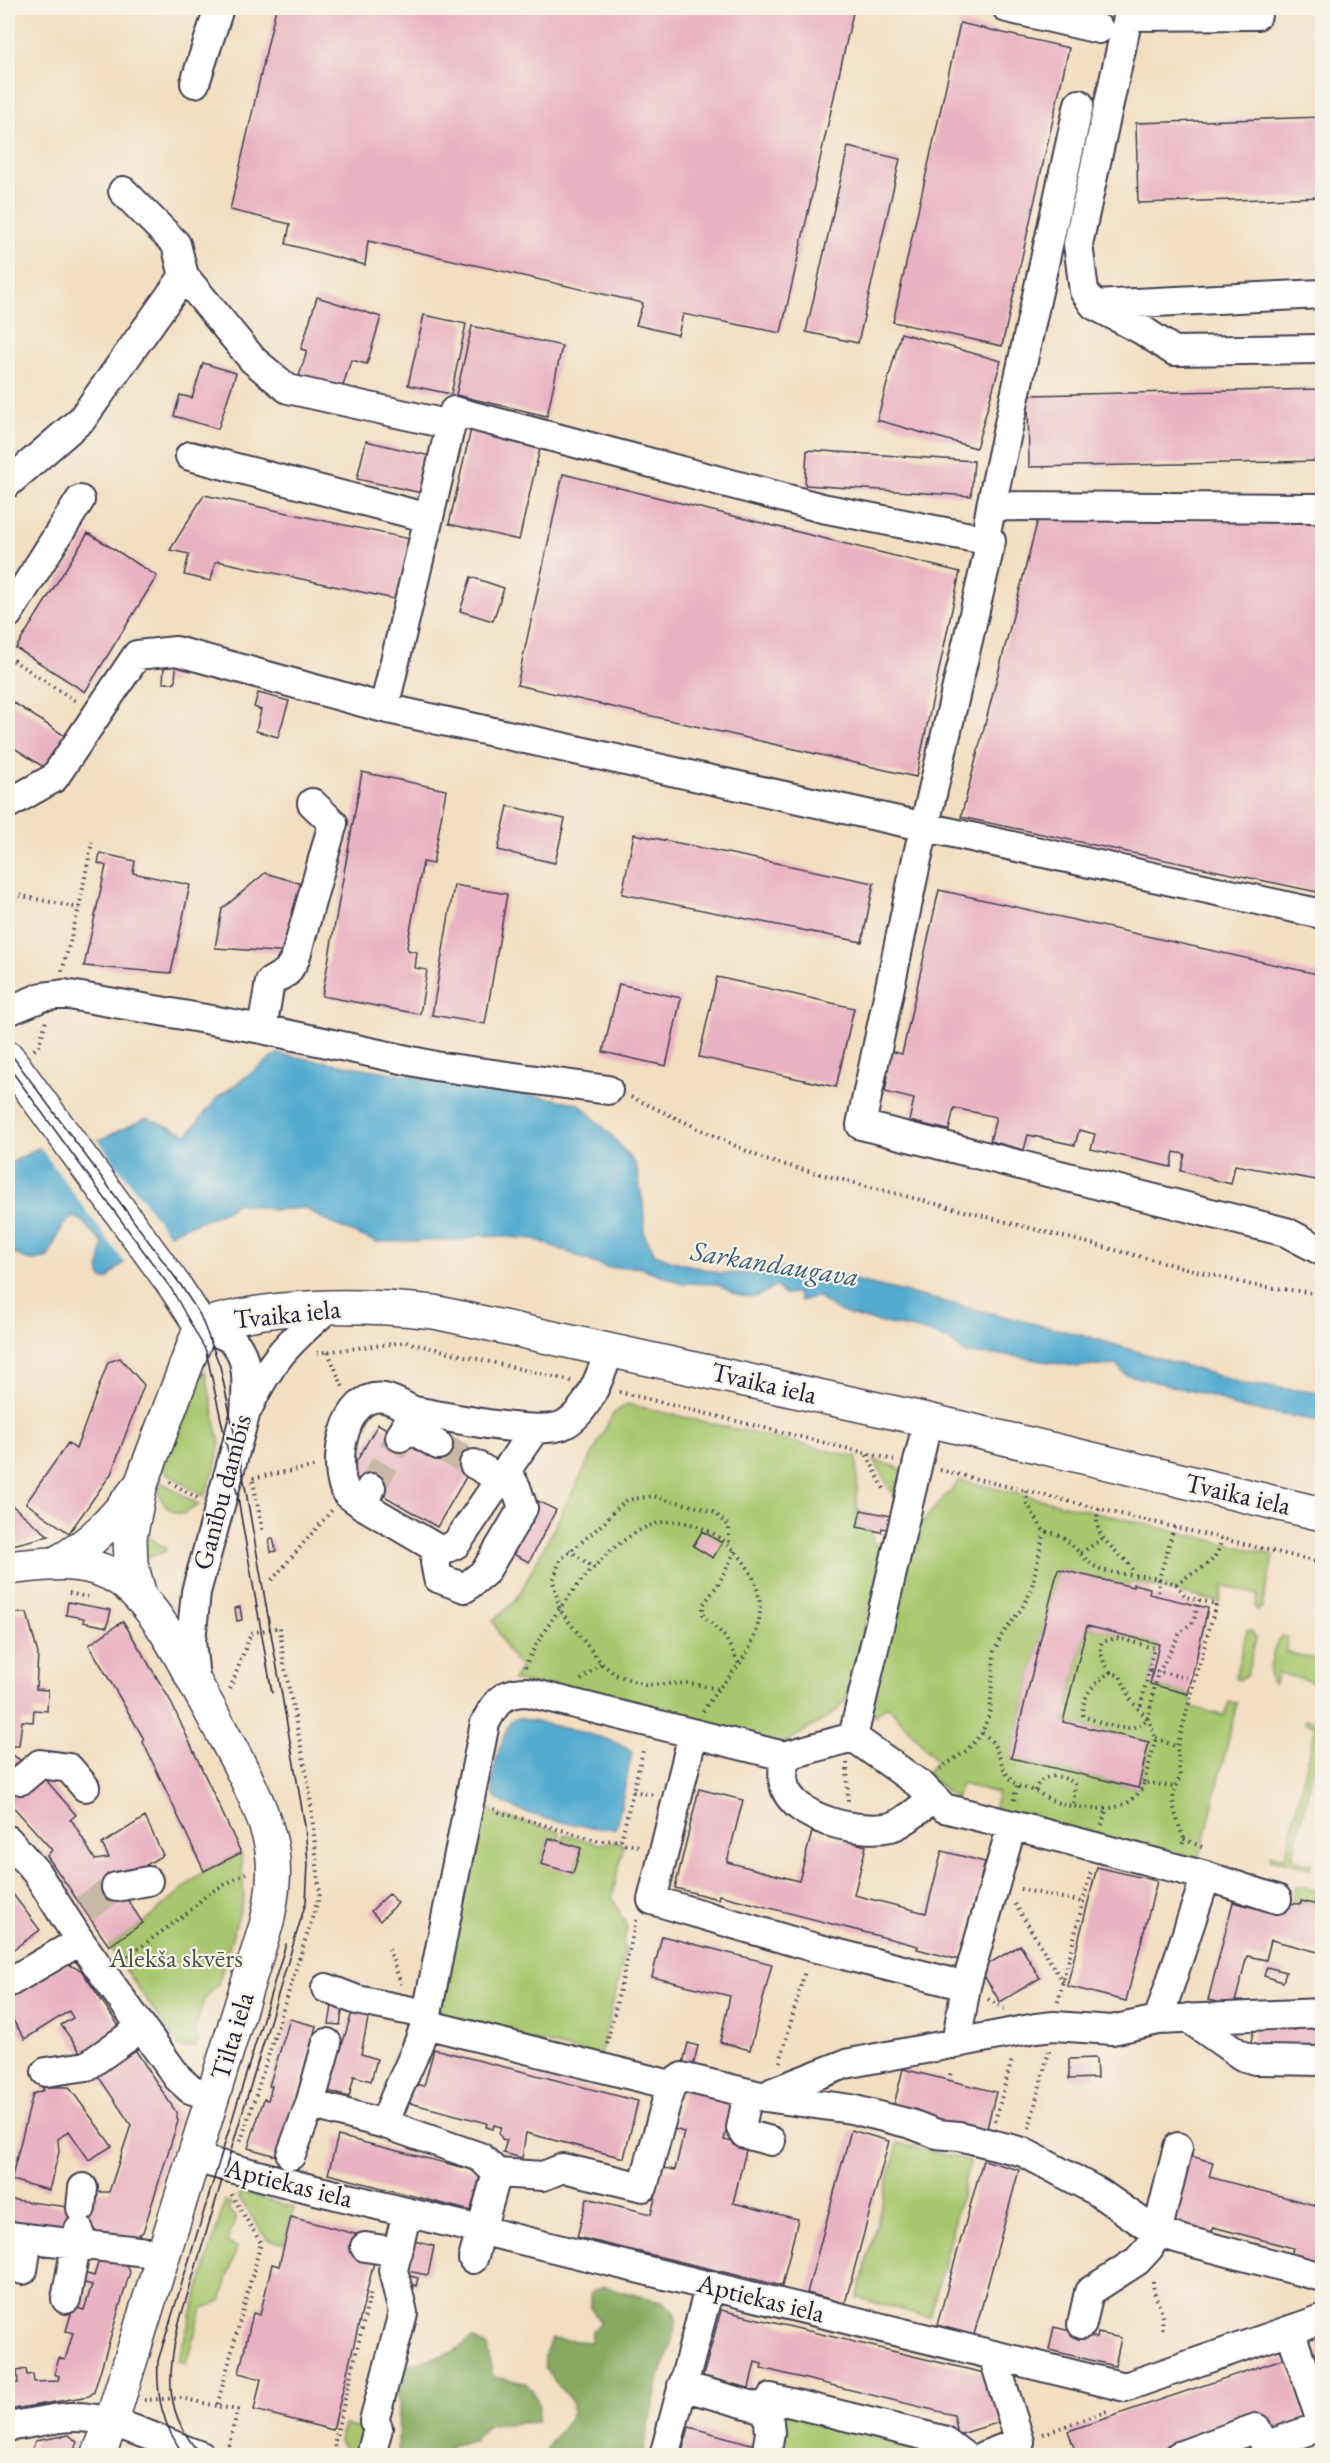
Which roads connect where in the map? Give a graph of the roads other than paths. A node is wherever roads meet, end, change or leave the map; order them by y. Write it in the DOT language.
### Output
graph roads {
  1 [pos="219,8"];
  2 [pos="1007,8"];
  3 [pos="1258,8"];
  4 [pos="1129,12"];
  5 [pos="1099,29"];
  6 [pos="195,83"];
  7 [pos="1079,104"];
  8 [pos="123,191"];
  9 [pos="184,276"];
  10 [pos="1323,294"];
  11 [pos="1094,305"];
  12 [pos="1323,348"];
  13 [pos="451,425"];
  14 [pos="190,456"];
  15 [pos="8,483"];
  16 [pos="80,500"];
  17 [pos="991,506"];
  18 [pos="1323,508"];
  19 [pos="429,518"];
  20 [pos="984,538"];
  21 [pos="8,614"];
  22 [pos="384,708"];
  23 [pos="9,798"];
  24 [pos="312,803"];
  25 [pos="924,826"];
  26 [pos="1323,914"];
  27 [pos="8,1011"];
  28 [pos="262,1029"];
  29 [pos="18,1066"];
  30 [pos="608,1090"];
  31 [pos="1323,1251"];
  32 [pos="329,1307"];
  33 [pos="201,1326"];
  34 [pos="610,1350"];
  35 [pos="245,1415"];
  36 [pos="928,1420"];
  37 [pos="407,1425"];
  38 [pos="534,1430"];
  39 [pos="438,1445"];
  40 [pos="474,1464"];
  41 [pos="503,1475"];
  42 [pos="143,1478"];
  43 [pos="1323,1514"];
  44 [pos="441,1551"];
  45 [pos="8,1568"];
  46 [pos="59,1577"];
  47 [pos="141,1599"];
  48 [pos="195,1681"];
  49 [pos="853,1737"];
  50 [pos="690,1745"];
  51 [pos="784,1756"];
  52 [pos="21,1780"];
  53 [pos="85,1787"];
  54 [pos="928,1792"];
  55 [pos="1012,1825"];
  56 [pos="8,1840"];
  57 [pos="1206,1876"];
  58 [pos="148,1881"];
  59 [pos="116,1887"];
  60 [pos="1277,1899"];
  61 [pos="77,1924"];
  62 [pos="8,1983"];
  63 [pos="966,1986"];
  64 [pos="326,1988"];
  65 [pos="1323,2013"];
  66 [pos="420,2016"];
  67 [pos="1188,2019"];
  68 [pos="1158,2020"];
  69 [pos="142,2027"];
  70 [pos="327,2043"];
  71 [pos="956,2044"];
  72 [pos="1323,2061"];
  73 [pos="46,2072"];
  74 [pos="670,2085"];
  75 [pos="762,2094"];
  76 [pos="213,2097"];
  77 [pos="310,2104"];
  78 [pos="385,2124"];
  79 [pos="771,2141"];
  80 [pos="1178,2147"];
  81 [pos="291,2155"];
  82 [pos="194,2158"];
  83 [pos="497,2173"];
  84 [pos="407,2212"];
  85 [pos="80,2218"];
  86 [pos="480,2229"];
  87 [pos="18,2237"];
  88 [pos="1153,2240"];
  89 [pos="164,2254"];
  90 [pos="472,2259"];
  91 [pos="23,2270"];
  92 [pos="1323,2277"];
  93 [pos="710,2285"];
  94 [pos="66,2299"];
  95 [pos="1323,2319"];
  96 [pos="1082,2324"];
  97 [pos="1290,2330"];
  98 [pos="993,2355"];
  99 [pos="682,2386"];
  100 [pos="768,2410"];
  101 [pos="111,2423"];
  102 [pos="1323,2425"];
  103 [pos="8,2427"];
  104 [pos="1022,2449"];
  105 [pos="98,2456"];
  106 [pos="201,2456"];
  107 [pos="371,2456"];
  108 [pos="664,2456"];
  109 [pos="766,2456"];
  110 [pos="964,2456"];
  111 [pos="983,2456"];
  112 [pos="1179,2456"];
  1 -- 6 [label="street"];
  2 -- 5 [label="street"];
  3 -- 4 [label="street"];
  4 -- 11 [label="street"];
  7 -- 17 [label="street"];
  8 -- 9 [label="street"];
  9 -- 13 [label="street"];
  9 -- 15 [label="street"];
  10 -- 11 [label="street"];
  11 -- 12 [label="street"];
  13 -- 19 [label="street"];
  13 -- 20 [label="street"];
  14 -- 19 [label="street"];
  16 -- 21 [label="street"];
  17 -- 18 [label="street"];
  17 -- 20 [label="street"];
  19 -- 22 [label="street"];
  20 -- 25 [label="street"];
  22 -- 23 [label="street"];
  22 -- 25 [label="street"];
  24 -- 28 [label="street"];
  25 -- 26 [label="street"];
  25 -- 31 [label="street"];
  27 -- 28 [label="street"];
  28 -- 30 [label="street"];
  29 -- 33 [label="main road"];
  32 -- 33 [label="main road, Tvaika iela"];
  32 -- 34 [label="main road, Tvaika iela"];
  32 -- 35 [label="street"];
  33 -- 35 [label="street, Ganību dambis"];
  33 -- 42 [label="main road"];
  34 -- 36 [label="main road, Tvaika iela"];
  34 -- 38 [label="street"];
  35 -- 48 [label="street, Ganību dambis"];
  36 -- 43 [label="main road, Tvaika iela"];
  36 -- 49 [label="street"];
  37 -- 38 [label="street"];
  37 -- 39 [label="street"];
  37 -- 44 [label="street"];
  38 -- 41 [label="street"];
  40 -- 41 [label="street"];
  41 -- 44 [label="street"];
  41 -- 44 [label="street"];
  42 -- 46 [label="main road"];
  42 -- 47 [label="main road"];
  45 -- 46 [label="main road"];
  46 -- 47 [label="main road"];
  47 -- 48 [label="main road, Tilta iela"];
  48 -- 76 [label="main road, Tilta iela"];
  49 -- 51 [label="street"];
  49 -- 54 [label="street"];
  50 -- 51 [label="street"];
  50 -- 63 [label="street"];
  50 -- 66 [label="street"];
  51 -- 54 [label="street"];
  52 -- 53 [label="street"];
  54 -- 55 [label="street"];
  55 -- 57 [label="street"];
  55 -- 63 [label="street"];
  56 -- 61 [label="street"];
  57 -- 60 [label="street"];
  57 -- 68 [label="street"];
  58 -- 59 [label="street"];
  61 -- 62 [label="street"];
  61 -- 69 [label="street"];
  63 -- 71 [label="street"];
  64 -- 66 [label="street"];
  65 -- 67 [label="street"];
  66 -- 74 [label="street"];
  66 -- 78 [label="street"];
  67 -- 68 [label="street"];
  67 -- 72 [label="street"];
  68 -- 71 [label="street"];
  69 -- 73 [label="street"];
  69 -- 76 [label="street"];
  70 -- 77 [label="street"];
  71 -- 75 [label="street"];
  74 -- 75 [label="street"];
  74 -- 83 [label="street"];
  75 -- 79 [label="street"];
  75 -- 88 [label="street"];
  76 -- 82 [label="main road, Tilta iela"];
  77 -- 78 [label="street"];
  77 -- 81 [label="street"];
  78 -- 83 [label="street"];
  80 -- 88 [label="street"];
  82 -- 84 [label="street, Aptiekas iela"];
  82 -- 89 [label="main road, Tilta iela"];
  83 -- 86 [label="street"];
  84 -- 86 [label="street, Aptiekas iela"];
  84 -- 107 [label="street"];
  85 -- 87 [label="street"];
  85 -- 89 [label="street"];
  85 -- 94 [label="street"];
  86 -- 90 [label="street"];
  86 -- 93 [label="street, Aptiekas iela"];
  87 -- 91 [label="street"];
  88 -- 92 [label="street"];
  88 -- 96 [label="street"];
  89 -- 101 [label="main road, Tilta iela"];
  93 -- 98 [label="street, Aptiekas iela"];
  93 -- 99 [label="street"];
  95 -- 97 [label="street, Aptiekas iela"];
  97 -- 98 [label="street, Aptiekas iela"];
  97 -- 102 [label="street"];
  98 -- 104 [label="street"];
  99 -- 100 [label="street"];
  99 -- 108 [label="street"];
  100 -- 109 [label="street"];
  100 -- 110 [label="street"];
  101 -- 103 [label="street"];
  101 -- 105 [label="main road, Tilta iela"];
  101 -- 106 [label="street"];
  102 -- 112 [label="street"];
  104 -- 111 [label="street"];
}
